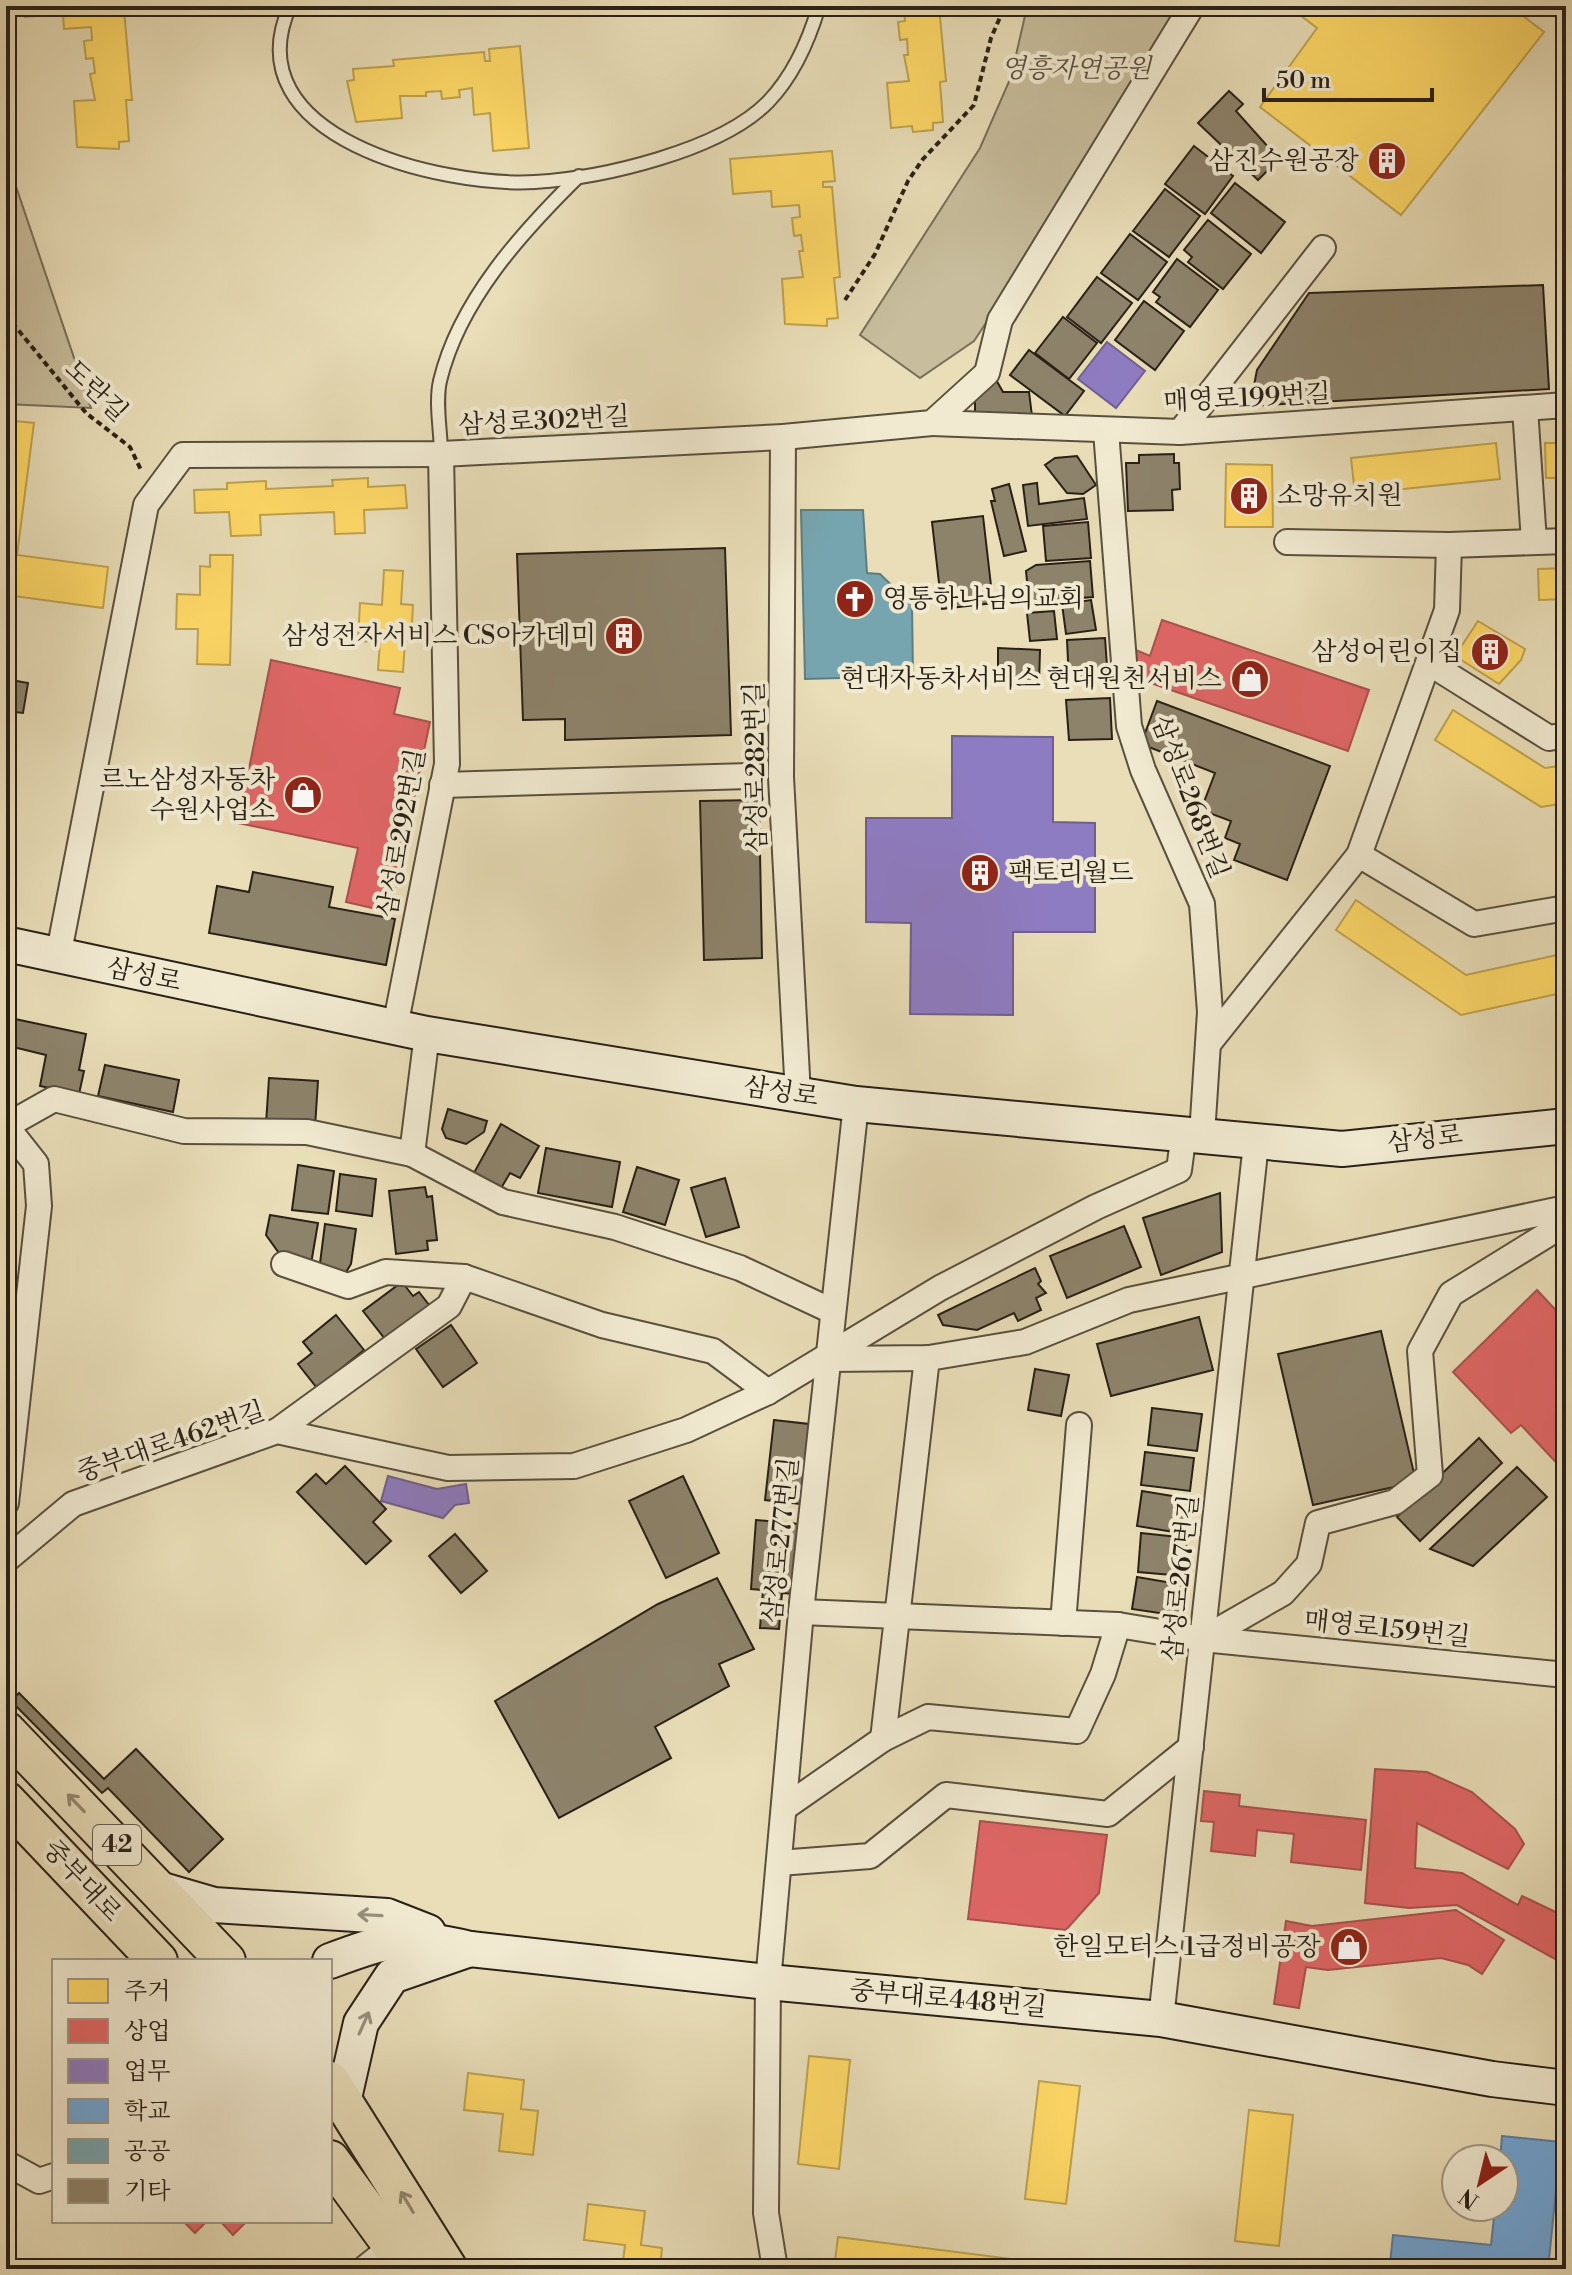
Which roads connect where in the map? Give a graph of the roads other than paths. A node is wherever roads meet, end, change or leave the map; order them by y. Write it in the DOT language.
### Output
graph roads {
  1 [pos="290,6"];
  2 [pos="819,6"];
  3 [pos="1192,6"];
  4 [pos="579,176"];
  5 [pos="1323,248"];
  6 [pos="1566,405"];
  7 [pos="1525,408"];
  8 [pos="932,423"];
  9 [pos="1106,431"];
  10 [pos="1180,432"];
  11 [pos="783,437"];
  12 [pos="441,454"];
  13 [pos="1566,541"];
  14 [pos="1287,542"];
  15 [pos="1534,542"];
  16 [pos="1449,545"];
  17 [pos="1429,663"];
  18 [pos="1566,735"];
  19 [pos="749,776"];
  20 [pos="442,785"];
  21 [pos="1359,855"];
  22 [pos="1566,908"];
  23 [pos="6,944"];
  24 [pos="58,957"];
  25 [pos="411,1030"];
  26 [pos="1209,1043"];
  27 [pos="798,1095"];
  28 [pos="856,1104"];
  29 [pos="6,1126"];
  30 [pos="1566,1126"];
  31 [pos="1193,1134"];
  32 [pos="1256,1143"];
  33 [pos="412,1154"];
  34 [pos="1566,1208"];
  35 [pos="1566,1223"];
  36 [pos="284,1264"];
  37 [pos="1243,1274"];
  38 [pos="464,1277"];
  39 [pos="832,1311"];
  40 [pos="927,1358"];
  41 [pos="827,1359"];
  42 [pos="768,1392"];
  43 [pos="1079,1425"];
  44 [pos="277,1431"];
  45 [pos="6,1503"];
  46 [pos="6,1560"];
  47 [pos="801,1612"];
  48 [pos="897,1614"];
  49 [pos="1063,1623"];
  50 [pos="1118,1625"];
  51 [pos="1203,1639"];
  52 [pos="1566,1675"];
  53 [pos="6,1731"];
  54 [pos="883,1739"];
  55 [pos="1191,1747"];
  56 [pos="6,1801"];
  57 [pos="784,1808"];
  58 [pos="56,1854"];
  59 [pos="779,1863"];
  60 [pos="159,1889"];
  61 [pos="197,1929"];
  62 [pos="470,1949"];
  63 [pos="156,1959"];
  64 [pos="224,1959"];
  65 [pos="332,1960"];
  66 [pos="768,1982"];
  67 [pos="1161,2019"];
  68 [pos="1566,2088"];
  69 [pos="337,2089"];
  70 [pos="6,2163"];
  71 [pos="332,2163"];
  72 [pos="52,2177"];
  73 [pos="397,2255"];
  74 [pos="354,2269"];
  75 [pos="448,2269"];
  76 [pos="775,2269"];
  1 -- 4 [label="lane"];
  2 -- 4 [label="lane"];
  3 -- 8 [label="street"];
  4 -- 12 [label="lane"];
  5 -- 10 [label="street"];
  6 -- 7 [label="street, 매영로199번길"];
  7 -- 10 [label="street, 매영로199번길"];
  7 -- 15 [label="street"];
  8 -- 9 [label="street, 매영로199번길"];
  8 -- 11 [label="street, 삼성로302번길"];
  9 -- 10 [label="street, 매영로199번길"];
  9 -- 26 [label="street, 삼성로268번길"];
  11 -- 12 [label="street, 삼성로302번길"];
  11 -- 27 [label="street, 삼성로282번길"];
  12 -- 20 [label="street, 삼성로292번길"];
  12 -- 24 [label="street, 삼성로302번길"];
  13 -- 15 [label="street"];
  14 -- 16 [label="street"];
  15 -- 16 [label="street"];
  16 -- 17 [label="street"];
  17 -- 18 [label="street"];
  17 -- 21 [label="street"];
  19 -- 20 [label="street"];
  20 -- 25 [label="street, 삼성로292번길"];
  21 -- 22 [label="street"];
  21 -- 26 [label="street"];
  23 -- 24 [label="street, 삼성로"];
  24 -- 25 [label="street, 삼성로"];
  25 -- 27 [label="street, 삼성로"];
  25 -- 33 [label="street, 삼성로292번길"];
  26 -- 31 [label="street, 삼성로268번길"];
  27 -- 28 [label="street, 삼성로"];
  28 -- 31 [label="street, 삼성로"];
  28 -- 39 [label="street, 삼성로277번길"];
  29 -- 33 [label="street"];
  29 -- 45 [label="street"];
  30 -- 32 [label="street, 삼성로"];
  31 -- 32 [label="street, 삼성로"];
  31 -- 41 [label="street, 삼성로268번길"];
  32 -- 37 [label="street, 삼성로267번길"];
  33 -- 39 [label="street"];
  34 -- 37 [label="street"];
  35 -- 51 [label="street"];
  36 -- 38 [label="street"];
  37 -- 40 [label="street"];
  37 -- 51 [label="street, 삼성로267번길"];
  38 -- 42 [label="street"];
  38 -- 44 [label="street"];
  39 -- 41 [label="street, 삼성로277번길"];
  40 -- 41 [label="street"];
  40 -- 48 [label="street"];
  41 -- 42 [label="street, 중부대로462번길"];
  41 -- 47 [label="street, 삼성로277번길"];
  42 -- 44 [label="street, 중부대로462번길"];
  43 -- 49 [label="street"];
  44 -- 46 [label="street, 중부대로462번길"];
  47 -- 48 [label="street, 매영로159번길"];
  47 -- 57 [label="street, 삼성로277번길"];
  48 -- 49 [label="street, 매영로159번길"];
  48 -- 54 [label="street"];
  49 -- 50 [label="street, 매영로159번길"];
  50 -- 51 [label="street, 매영로159번길"];
  50 -- 54 [label="street"];
  51 -- 52 [label="street, 매영로159번길"];
  51 -- 55 [label="street, 삼성로267번길"];
  60 -- 53 [label="main road, 중부대로 / 42, one-way"];
  54 -- 57 [label="street"];
  55 -- 59 [label="street"];
  55 -- 67 [label="street, 삼성로267번길"];
  56 -- 58 [label="main road, 중부대로 / 42"];
  57 -- 59 [label="street, 삼성로277번길"];
  58 -- 61 [label="main road"];
  58 -- 63 [label="main road, 중부대로 / 42"];
  59 -- 66 [label="street, 삼성로277번길"];
  60 -- 61 [label="main road, 중부대로 / 42"];
  62 -- 60 [label="street, one-way"];
  61 -- 64 [label="main road, 중부대로 / 42"];
  62 -- 65 [label="street, 중부대로448번길"];
  62 -- 66 [label="street, 중부대로448번길"];
  69 -- 62 [label="street, one-way"];
  66 -- 67 [label="street, 중부대로448번길"];
  66 -- 76 [label="street, 삼성로277번길"];
  67 -- 68 [label="street, 중부대로448번길"];
  75 -- 69 [label="main road, one-way"];
  70 -- 72 [label="street"];
  71 -- 73 [label="main road"];
  73 -- 74 [label="lane"];
}
